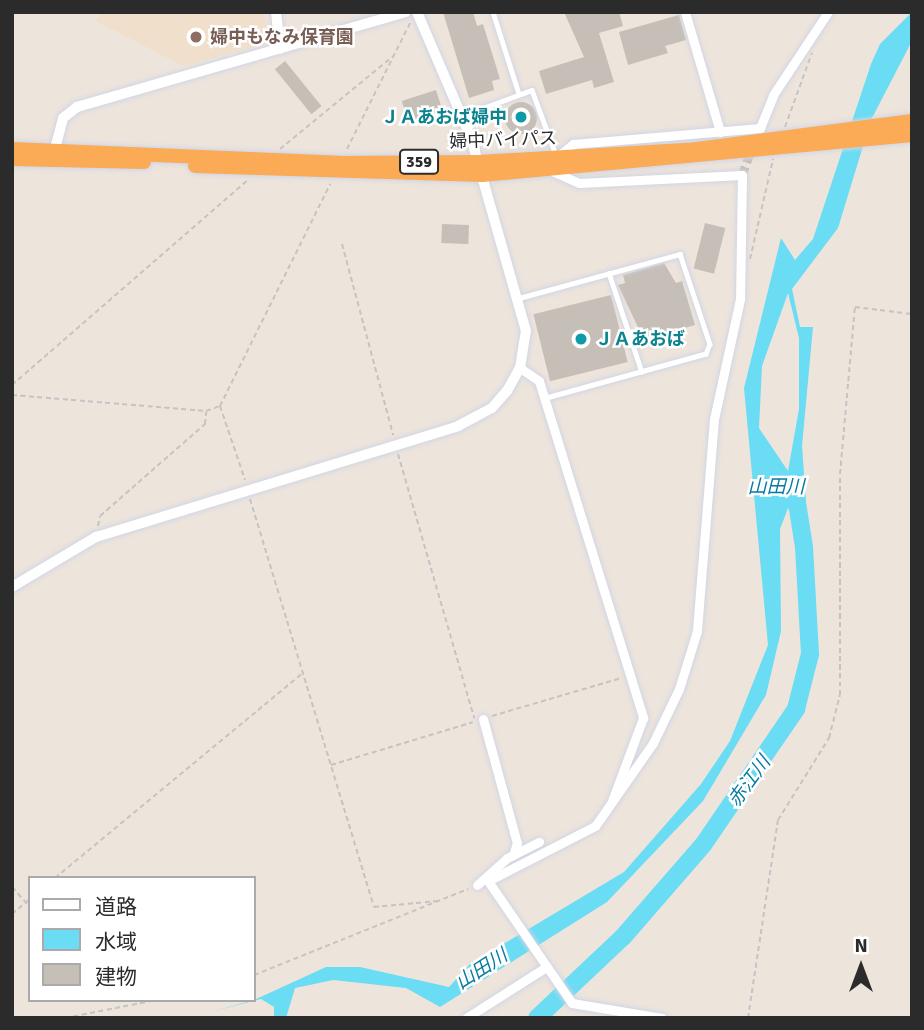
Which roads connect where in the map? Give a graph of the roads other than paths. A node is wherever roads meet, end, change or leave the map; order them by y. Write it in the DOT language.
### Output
graph roads {
  1 [pos="276,12"];
  2 [pos="406,12"];
  3 [pos="416,12"];
  4 [pos="494,12"];
  5 [pos="685,12"];
  6 [pos="828,12"];
  7 [pos="280,49"];
  8 [pos="519,94"];
  9 [pos="463,116"];
  10 [pos="912,121"];
  11 [pos="720,132"];
  12 [pos="912,135"];
  13 [pos="780,145"];
  14 [pos="12,149"];
  15 [pos="53,152"];
  16 [pos="12,159"];
  17 [pos="555,164"];
  18 [pos="480,168"];
  19 [pos="609,273"];
  20 [pos="518,299"];
  21 [pos="520,368"];
  22 [pos="642,372"];
  23 [pos="544,398"];
  24 [pos="12,587"];
  25 [pos="479,720"];
  26 [pos="606,813"];
  27 [pos="539,842"];
  28 [pos="513,855"];
  29 [pos="477,885"];
  30 [pos="543,970"];
  31 [pos="466,1018"];
  32 [pos="662,1018"];
  1 -- 7 [label="street"];
  2 -- 7 [label="street"];
  3 -- 9 [label="street"];
  4 -- 8 [label="lane"];
  5 -- 11 [label="street"];
  6 -- 11 [label="street"];
  7 -- 15 [label="street"];
  8 -- 9 [label="lane"];
  8 -- 17 [label="lane"];
  9 -- 18 [label="street"];
  10 -- 13 [label="highway, 婦中バイパス / 359"];
  11 -- 17 [label="street"];
  12 -- 13 [label="highway, 婦中バイパス / 359"];
  13 -- 17 [label="highway, 婦中バイパス / 359"];
  14 -- 15 [label="highway, 359"];
  15 -- 16 [label="highway, 359"];
  15 -- 18 [label="highway, 婦中バイパス / 359"];
  17 -- 18 [label="highway, 婦中バイパス / 359"];
  17 -- 26 [label="street"];
  18 -- 20 [label="street"];
  19 -- 20 [label="lane"];
  19 -- 22 [label="lane"];
  19 -- 22 [label="lane"];
  20 -- 21 [label="street"];
  21 -- 23 [label="street"];
  21 -- 24 [label="street"];
  22 -- 23 [label="lane"];
  23 -- 26 [label="street"];
  25 -- 28 [label="street"];
  26 -- 30 [label="street"];
  27 -- 28 [label="street"];
  28 -- 29 [label="street"];
  30 -- 31 [label="street"];
  30 -- 32 [label="street"];
}
